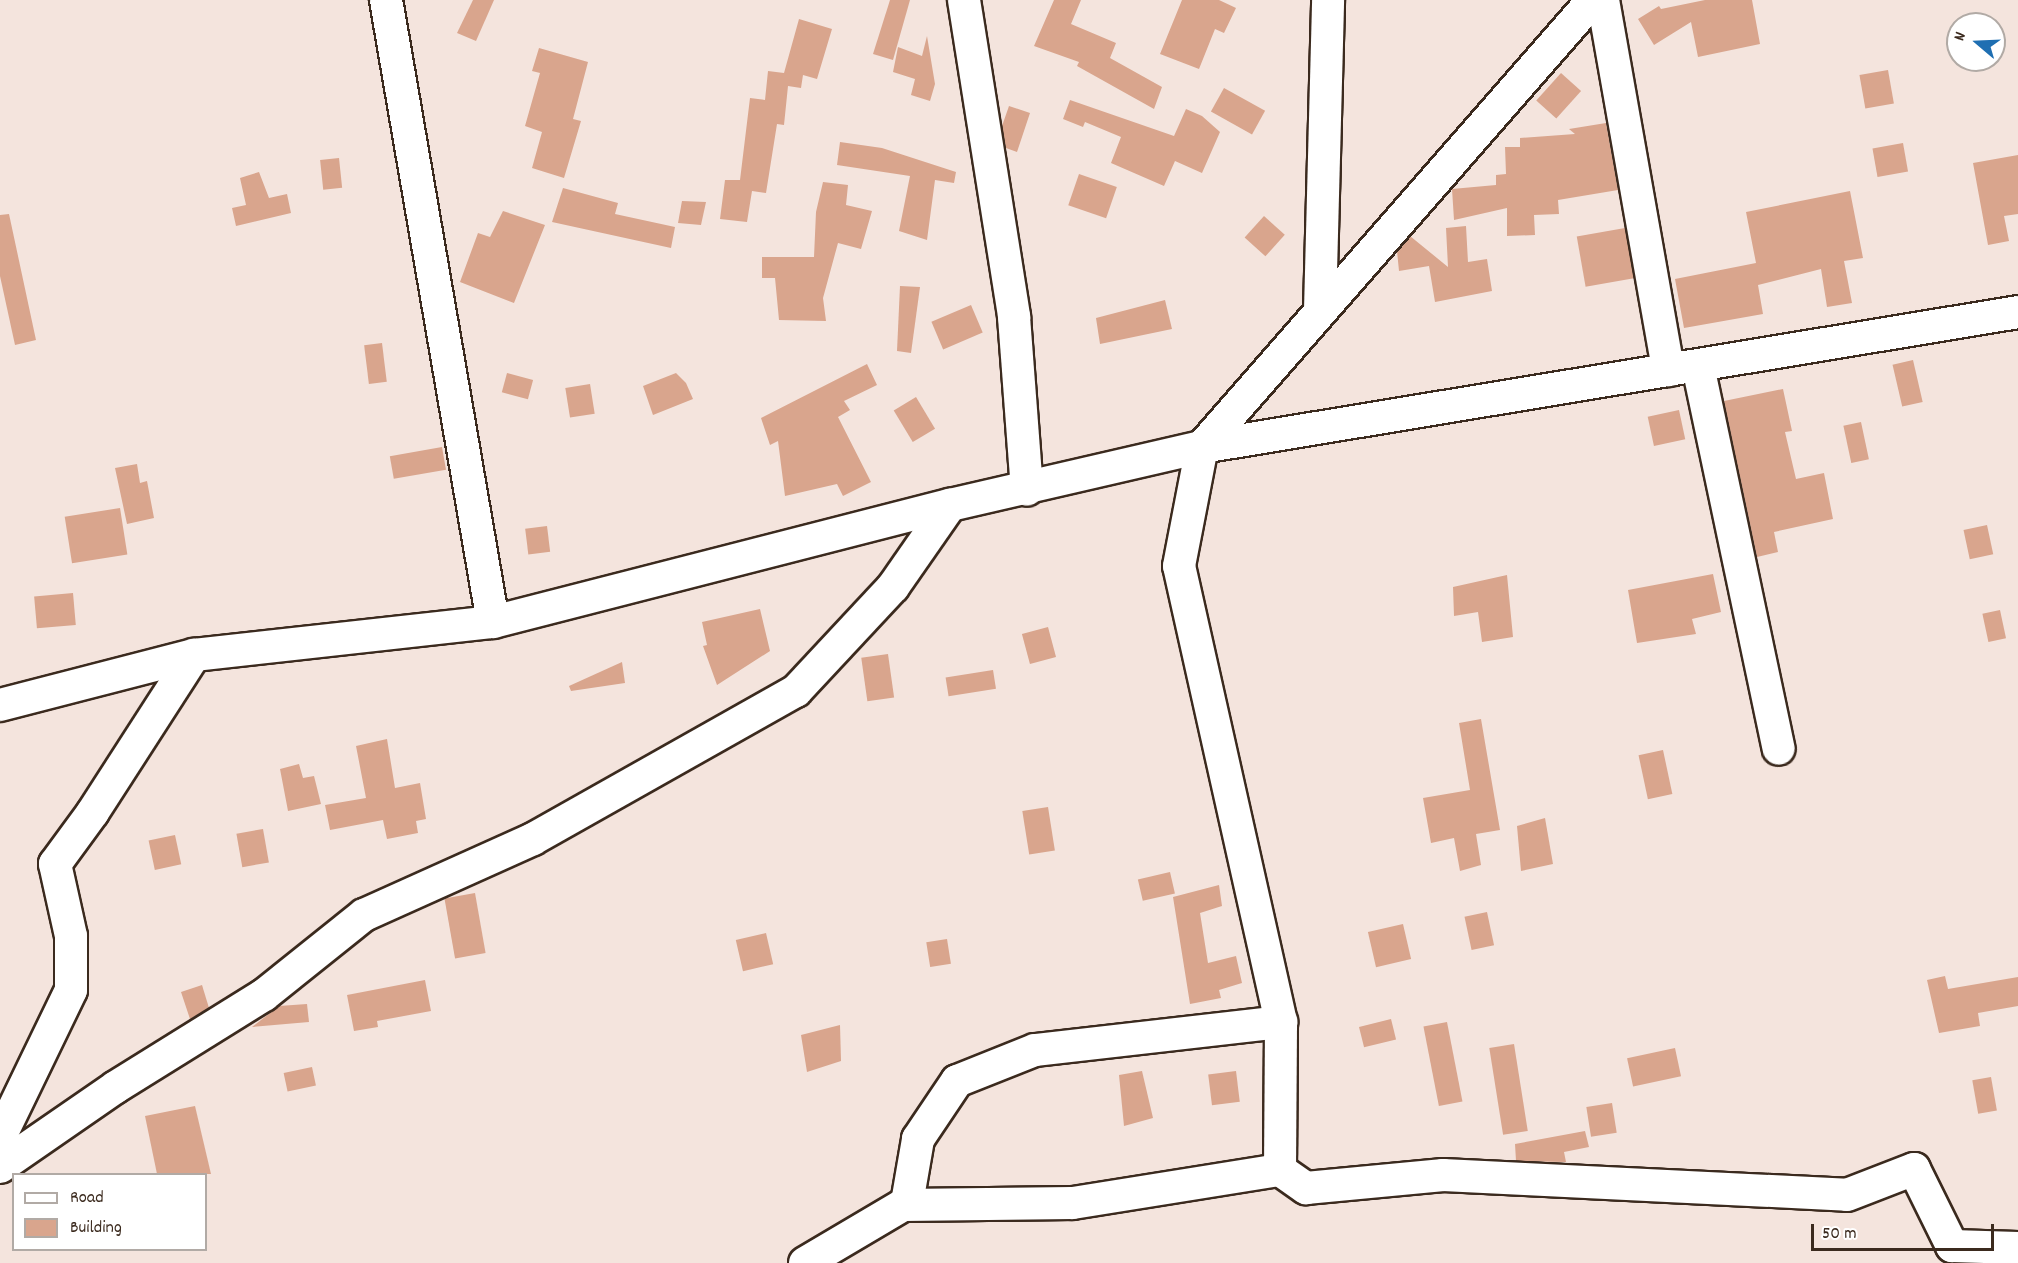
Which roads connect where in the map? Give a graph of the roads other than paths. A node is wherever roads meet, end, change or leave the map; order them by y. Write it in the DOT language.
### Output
graph roads {
  1 [pos="386,0"];
  2 [pos="963,0"];
  3 [pos="1328,0"];
  4 [pos="1593,0"];
  5 [pos="1603,0"];
  6 [pos="1320,310"];
  7 [pos="2018,312"];
  8 [pos="1683,368"];
  9 [pos="1202,447"];
  10 [pos="1027,490"];
  11 [pos="950,505"];
  12 [pos="494,622"];
  13 [pos="194,655"];
  14 [pos="0,705"];
  15 [pos="1779,749"];
  16 [pos="1281,1022"];
  17 [pos="0,1137"];
  18 [pos="0,1167"];
  19 [pos="1280,1170"];
  20 [pos="907,1203"];
  21 [pos="2018,1248"];
  22 [pos="805,1263"];
  1 -- 12 [label="street"];
  2 -- 10 [label="street"];
  3 -- 6 [label="street"];
  4 -- 6 [label="street"];
  5 -- 8 [label="street"];
  6 -- 9 [label="street"];
  7 -- 8 [label="street"];
  8 -- 9 [label="street"];
  8 -- 15 [label="street"];
  9 -- 10 [label="street"];
  9 -- 16 [label="street"];
  10 -- 11 [label="street"];
  11 -- 12 [label="street"];
  11 -- 18 [label="street"];
  12 -- 13 [label="street"];
  13 -- 14 [label="street"];
  13 -- 17 [label="street"];
  16 -- 19 [label="street"];
  16 -- 20 [label="street"];
  19 -- 21 [label="street"];
  19 -- 22 [label="street"];
}
